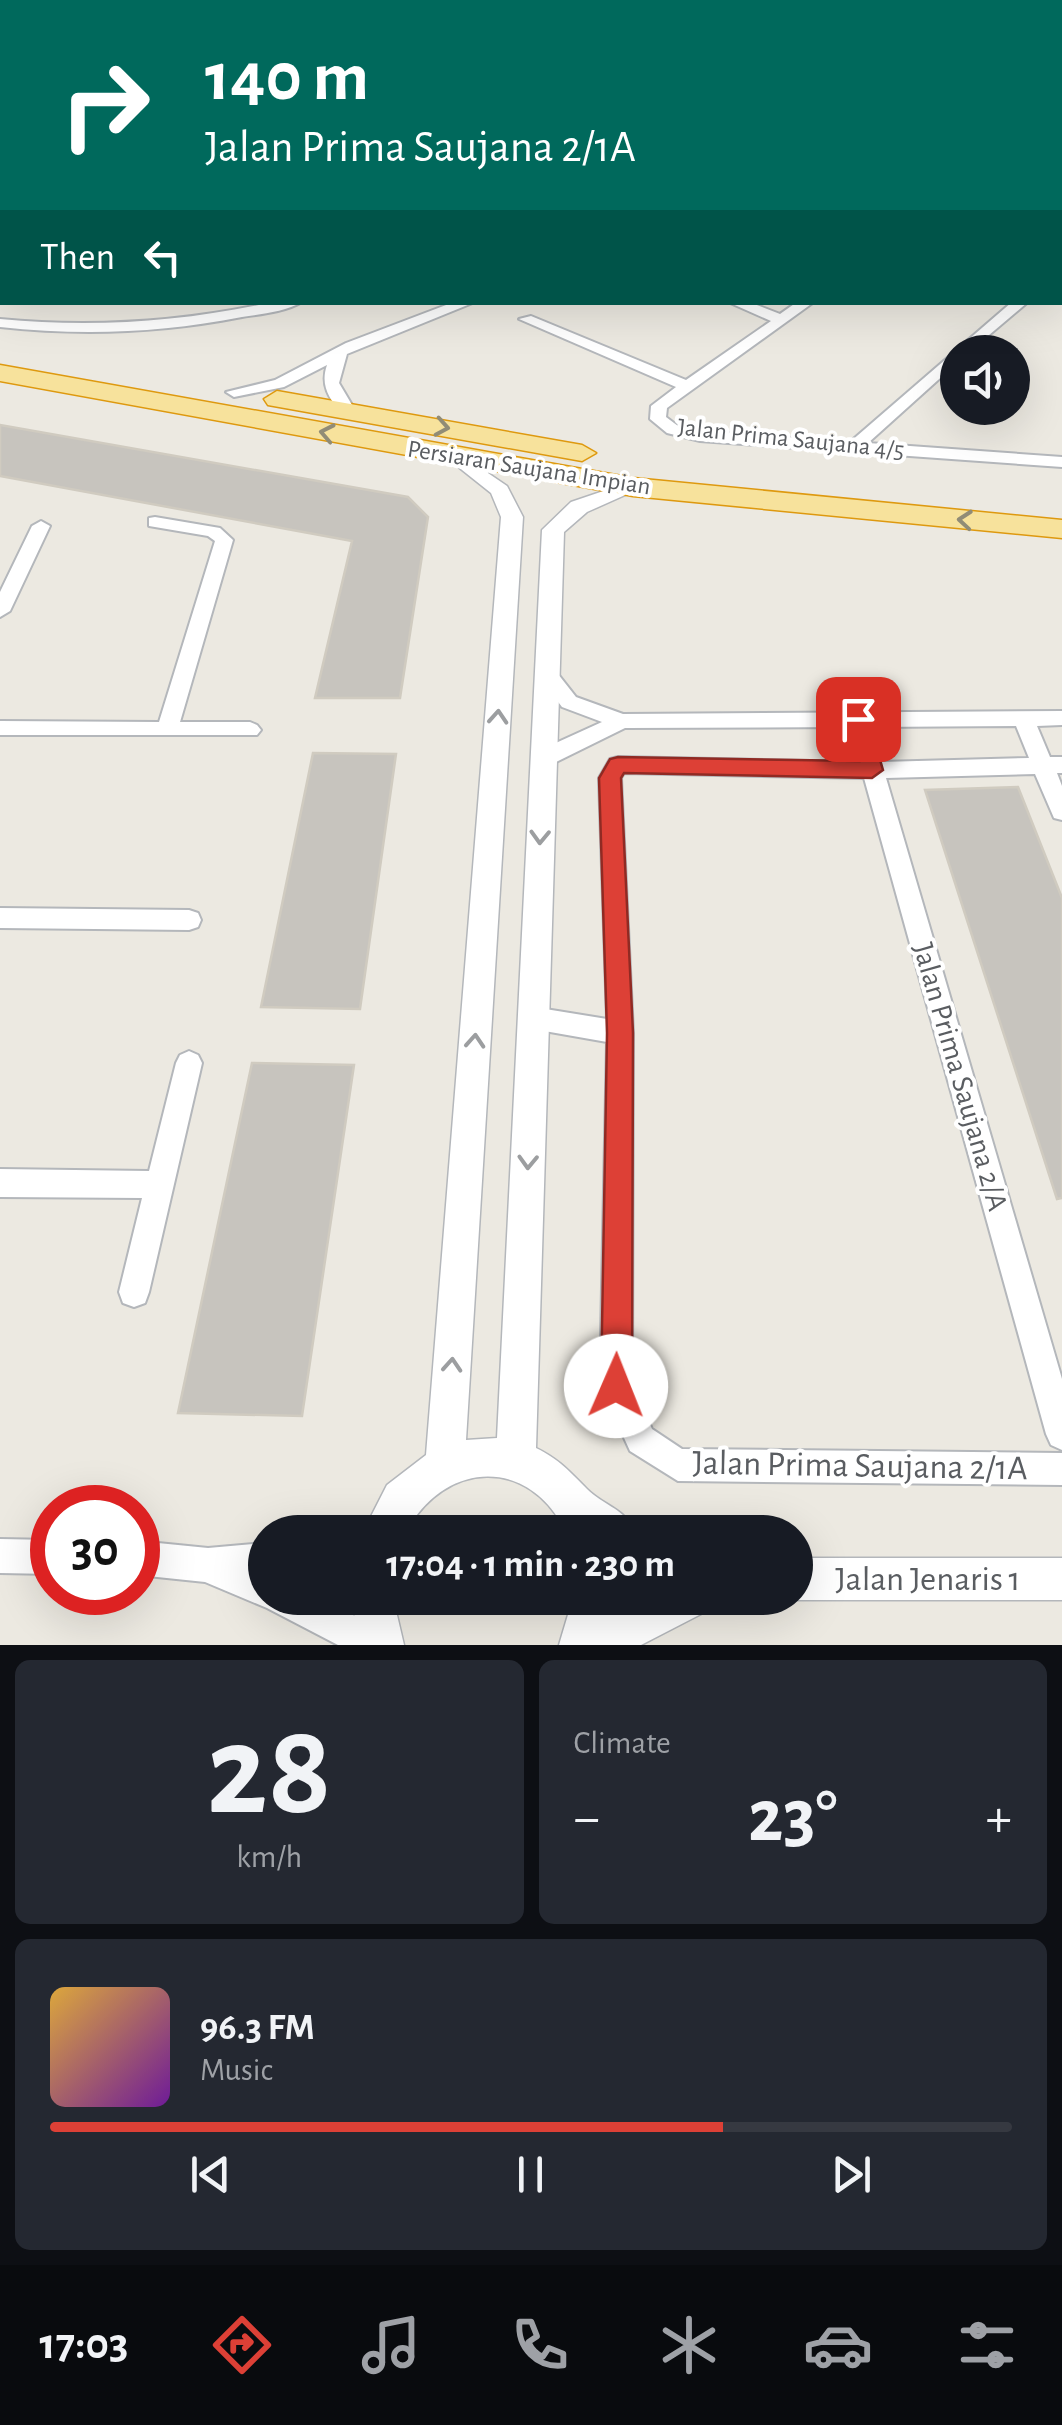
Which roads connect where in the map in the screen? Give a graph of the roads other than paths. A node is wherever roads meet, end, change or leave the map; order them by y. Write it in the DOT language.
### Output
graph roads {
  1 [pos="278,305"];
  2 [pos="461,305"];
  3 [pos="743,305"];
  4 [pos="803,305"];
  5 [pos="1017,305"];
  6 [pos="526,319"];
  7 [pos="781,320"];
  8 [pos="0,323"];
  9 [pos="981,335"];
  10 [pos="0,349"];
  11 [pos="340,354"];
  12 [pos="940,370"];
  13 [pos="0,373"];
  14 [pos="0,384"];
  15 [pos="77,386"];
  16 [pos="685,386"];
  17 [pos="234,392"];
  18 [pos="346,410"];
  19 [pos="854,447"];
  20 [pos="457,458"];
  21 [pos="1062,462"];
  22 [pos="632,487"];
  23 [pos="1062,504"];
  24 [pos="155,522"];
  25 [pos="41,526"];
  26 [pos="1062,529"];
  27 [pos="5,589"];
  28 [pos="0,611"];
  29 [pos="547,674"];
  30 [pos="1023,718"];
  31 [pos="1062,718"];
  32 [pos="858,719"];
  33 [pos="622,721"];
  34 [pos="0,728"];
  35 [pos="167,730"];
  36 [pos="250,730"];
  37 [pos="544,758"];
  38 [pos="1052,765"];
  39 [pos="872,770"];
  40 [pos="1062,812"];
  41 [pos="0,918"];
  42 [pos="189,920"];
  43 [pos="533,1018"];
  44 [pos="620,1033"];
  45 [pos="188,1062"];
  46 [pos="0,1183"];
  47 [pos="159,1184"];
  48 [pos="134,1292"];
  49 [pos="1062,1434"];
  50 [pos="516,1459"];
  51 [pos="445,1463"];
  52 [pos="1062,1469"];
  53 [pos="389,1515"];
  54 [pos="577,1515"];
  55 [pos="0,1556"];
  56 [pos="30,1556"];
  57 [pos="160,1560"];
  58 [pos="248,1561"];
  59 [pos="208,1565"];
  60 [pos="813,1579"];
  61 [pos="1062,1579"];
  62 [pos="248,1583"];
  63 [pos="316,1615"];
  64 [pos="375,1615"];
  65 [pos="589,1615"];
  66 [pos="654,1615"];
  67 [pos="379,1645"];
  68 [pos="581,1645"];
  69 [pos="594,1645"];
  1 -- 8 [label="street"];
  2 -- 11 [label="street"];
  3 -- 7 [label="street"];
  4 -- 7 [label="street, Jalan Prima Saujana 4/5"];
  5 -- 9 [label="street"];
  6 -- 16 [label="street"];
  7 -- 16 [label="street, Jalan Prima Saujana 4/5"];
  10 -- 17 [label="highway, Persiaran Saujana Impian"];
  11 -- 17 [label="street"];
  11 -- 18 [label="street"];
  12 -- 19 [label="street"];
  13 -- 15 [label="highway, Persiaran Saujana Impian"];
  14 -- 15 [label="highway"];
  20 -- 15 [label="highway, Persiaran Saujana Impian, one-way"];
  16 -- 19 [label="street, Jalan Prima Saujana 4/5"];
  17 -- 18 [label="highway, Persiaran Saujana Impian"];
  18 -- 23 [label="highway, Persiaran Saujana Impian, one-way"];
  19 -- 21 [label="street, Jalan Prima Saujana 4/5"];
  20 -- 22 [label="highway, Persiaran Saujana Impian"];
  51 -- 20 [label="street, one-way"];
  26 -- 22 [label="highway, Persiaran Saujana Impian, one-way"];
  22 -- 29 [label="street"];
  24 -- 35 [label="street"];
  25 -- 27 [label="street"];
  27 -- 28 [label="street"];
  29 -- 33 [label="street"];
  29 -- 37 [label="street"];
  30 -- 31 [label="street"];
  30 -- 32 [label="street"];
  30 -- 38 [label="street"];
  32 -- 33 [label="street"];
  32 -- 39 [label="street, Jalan Prima Saujana 2/A"];
  33 -- 37 [label="street"];
  34 -- 35 [label="street"];
  35 -- 36 [label="street"];
  37 -- 43 [label="street, one-way"];
  38 -- 39 [label="street"];
  38 -- 40 [label="street"];
  39 -- 44 [label="street, Jalan Prima Saujana 2/1A"];
  39 -- 49 [label="street, Jalan Prima Saujana 2/A"];
  41 -- 42 [label="street"];
  43 -- 44 [label="street"];
  43 -- 50 [label="street, one-way"];
  44 -- 52 [label="street, Jalan Prima Saujana 2/1A"];
  45 -- 47 [label="street"];
  46 -- 47 [label="street"];
  47 -- 48 [label="street"];
  50 -- 51 [label="street"];
  50 -- 54 [label="street"];
  51 -- 53 [label="street"];
  55 -- 56 [label="street"];
  57 -- 59 [label="street"];
  58 -- 59 [label="street"];
  59 -- 62 [label="street"];
  60 -- 61 [label="street, Jalan Jenaris 1"];
  63 -- 67 [label="street"];
  64 -- 67 [label="street"];
  65 -- 68 [label="street"];
  66 -- 69 [label="street"];
}
